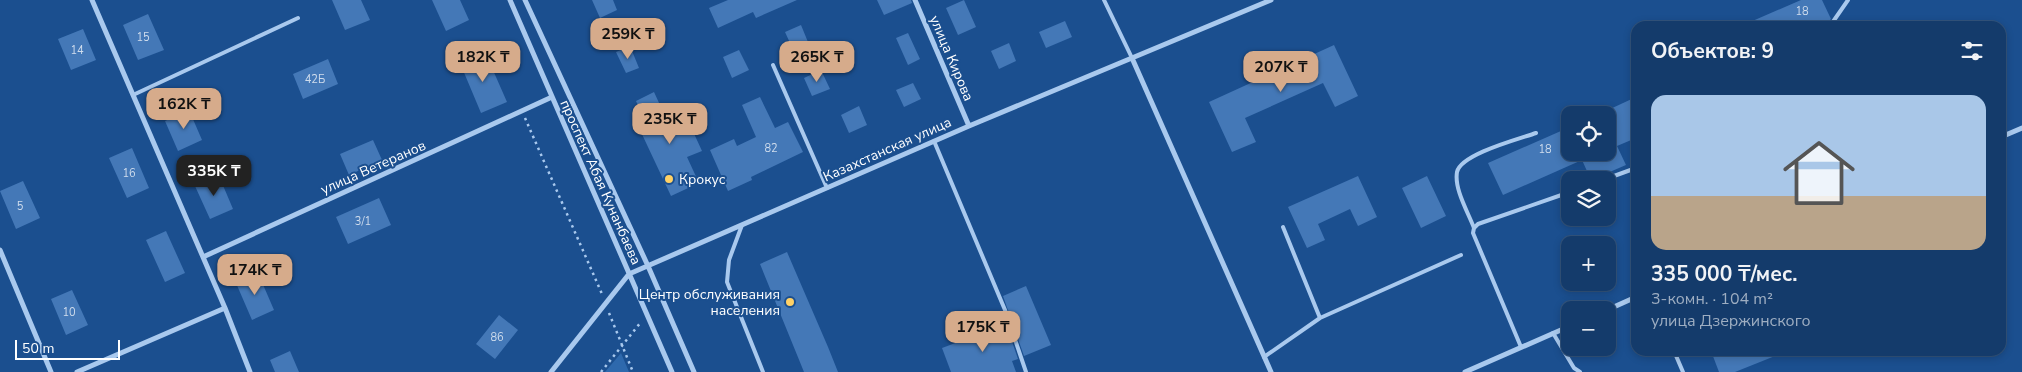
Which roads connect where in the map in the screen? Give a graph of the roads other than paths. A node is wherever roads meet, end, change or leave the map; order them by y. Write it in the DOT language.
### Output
graph roads {
  1 [pos="92,0"];
  2 [pos="510,0"];
  3 [pos="526,0"];
  4 [pos="915,0"];
  5 [pos="1104,0"];
  6 [pos="1848,0"];
  7 [pos="1267,1"];
  8 [pos="1842,2"];
  9 [pos="298,18"];
  10 [pos="1832,21"];
  11 [pos="1132,58"];
  12 [pos="772,65"];
  13 [pos="133,95"];
  14 [pos="552,97"];
  15 [pos="969,126"];
  16 [pos="2022,128"];
  17 [pos="1536,134"];
  18 [pos="2006,135"];
  19 [pos="934,141"];
  20 [pos="1631,170"];
  21 [pos="1616,175"];
  22 [pos="827,188"];
  23 [pos="1561,195"];
  24 [pos="742,225"];
  25 [pos="1283,228"];
  26 [pos="1474,228"];
  27 [pos="0,250"];
  28 [pos="1461,255"];
  29 [pos="203,257"];
  30 [pos="648,266"];
  31 [pos="629,274"];
  32 [pos="1631,299"];
  33 [pos="1616,306"];
  34 [pos="225,308"];
  35 [pos="1320,318"];
  36 [pos="1561,330"];
  37 [pos="1553,334"];
  38 [pos="1521,347"];
  39 [pos="1676,356"];
  40 [pos="1264,357"];
  41 [pos="51,372"];
  42 [pos="77,372"];
  43 [pos="250,372"];
  44 [pos="551,372"];
  45 [pos="672,372"];
  46 [pos="694,372"];
  47 [pos="763,372"];
  48 [pos="1026,372"];
  49 [pos="1271,372"];
  50 [pos="1465,372"];
  51 [pos="1580,372"];
  52 [pos="1682,372"];
  1 -- 13 [label="street"];
  2 -- 14 [label="street, проспект Абая Кунанбаева"];
  3 -- 30 [label="street, проспект Абая Кунанбаева"];
  4 -- 15 [label="street, улица Кирова"];
  5 -- 11 [label="lane"];
  6 -- 8 [label="lane"];
  7 -- 11 [label="street, Казахстанская улица"];
  8 -- 10 [label="lane"];
  9 -- 13 [label="lane"];
  11 -- 15 [label="street, Казахстанская улица"];
  11 -- 40 [label="street"];
  12 -- 22 [label="lane"];
  13 -- 29 [label="street"];
  14 -- 29 [label="street, улица Ветеранов"];
  14 -- 31 [label="street, проспект Абая Кунанбаева"];
  15 -- 19 [label="street, Казахстанская улица"];
  16 -- 18 [label="street"];
  17 -- 26 [label="lane"];
  19 -- 22 [label="street, Казахстанская улица"];
  19 -- 48 [label="lane"];
  20 -- 21 [label="lane"];
  22 -- 24 [label="street, Казахстанская улица"];
  23 -- 26 [label="lane"];
  24 -- 30 [label="street, Казахстанская улица"];
  24 -- 47 [label="lane"];
  25 -- 35 [label="lane"];
  26 -- 38 [label="lane"];
  27 -- 41 [label="street"];
  28 -- 35 [label="lane"];
  29 -- 34 [label="street"];
  30 -- 31 [label="street, Казахстанская улица"];
  30 -- 46 [label="street, проспект Абая Кунанбаева"];
  31 -- 44 [label="street, Казахстанская улица"];
  31 -- 45 [label="street, проспект Абая Кунанбаева"];
  32 -- 33 [label="street"];
  34 -- 42 [label="street"];
  34 -- 43 [label="street"];
  35 -- 40 [label="lane"];
  36 -- 37 [label="street"];
  37 -- 38 [label="street"];
  37 -- 51 [label="lane"];
  38 -- 50 [label="street"];
  39 -- 52 [label="lane"];
  40 -- 49 [label="street"];
}
